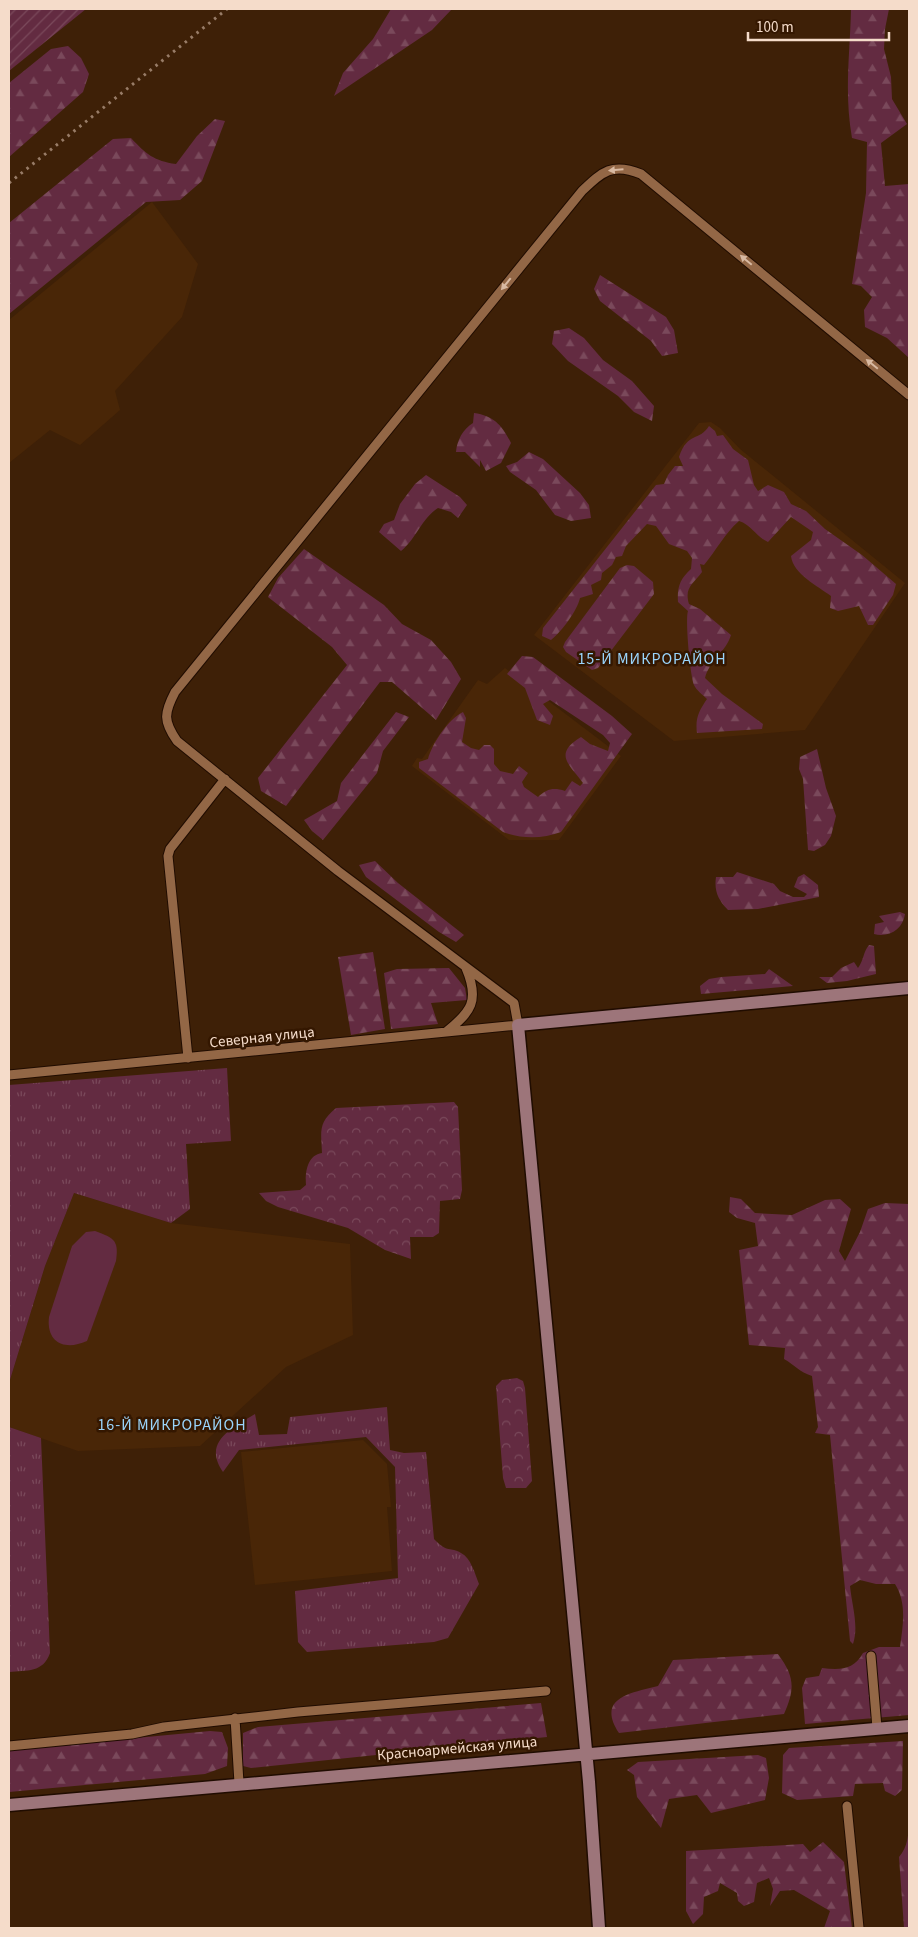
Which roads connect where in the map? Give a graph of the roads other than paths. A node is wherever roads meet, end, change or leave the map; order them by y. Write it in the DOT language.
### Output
graph roads {
  1 [pos="909,394"];
  2 [pos="225,779"];
  3 [pos="466,968"];
  4 [pos="909,988"];
  5 [pos="518,1025"];
  6 [pos="446,1032"];
  7 [pos="188,1058"];
  8 [pos="9,1075"];
  9 [pos="871,1656"];
  10 [pos="546,1691"];
  11 [pos="235,1718"];
  12 [pos="909,1726"];
  13 [pos="877,1728"];
  14 [pos="9,1746"];
  15 [pos="586,1753"];
  16 [pos="239,1783"];
  17 [pos="9,1805"];
  18 [pos="847,1806"];
  19 [pos="599,1928"];
  20 [pos="859,1928"];
  1 -- 2 [label="street, one-way"];
  2 -- 3 [label="street"];
  2 -- 7 [label="street"];
  3 -- 5 [label="street"];
  3 -- 6 [label="street"];
  4 -- 5 [label="street"];
  5 -- 6 [label="street, Северная улица"];
  5 -- 15 [label="street"];
  6 -- 7 [label="street, Северная улица"];
  7 -- 8 [label="street, Северная улица"];
  9 -- 13 [label="street"];
  10 -- 11 [label="street"];
  11 -- 14 [label="street"];
  11 -- 16 [label="street"];
  12 -- 13 [label="street, Красноармейская улица"];
  13 -- 15 [label="street, Красноармейская улица"];
  15 -- 16 [label="street, Красноармейская улица"];
  15 -- 19 [label="street"];
  16 -- 17 [label="street, Красноармейская улица"];
  18 -- 20 [label="street"];
}
